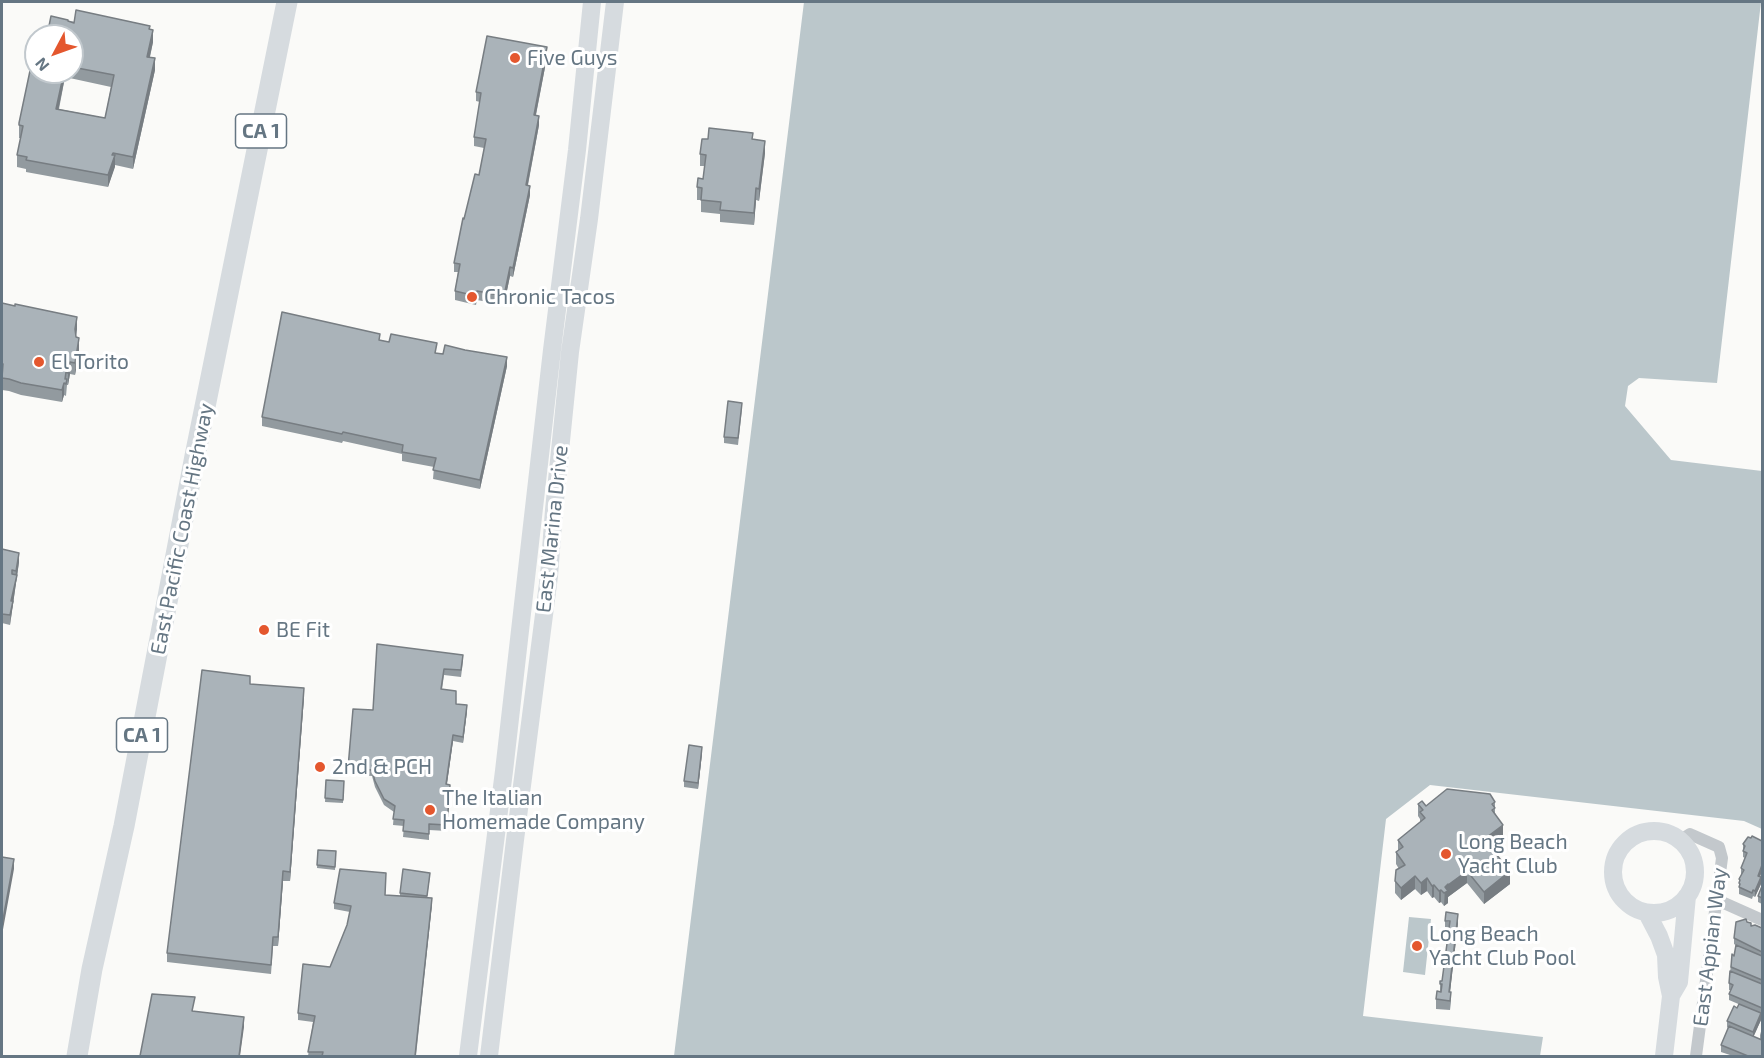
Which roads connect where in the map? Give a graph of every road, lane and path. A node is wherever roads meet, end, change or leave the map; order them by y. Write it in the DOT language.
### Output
graph roads {
  1 [pos="287,2"];
  2 [pos="591,2"];
  3 [pos="615,2"];
  4 [pos="1679,841"];
  5 [pos="1687,896"];
  6 [pos="1715,899"];
  7 [pos="1647,913"];
  8 [pos="1762,920"];
  9 [pos="1671,996"];
  10 [pos="77,1056"];
  11 [pos="468,1056"];
  12 [pos="489,1056"];
  13 [pos="1664,1056"];
  14 [pos="1696,1056"];
  1 -- 10 [label="highway, East Pacific Coast Highway / CA 1"];
  2 -- 11 [label="main road, East Marina Drive"];
  3 -- 12 [label="main road, East Marina Drive"];
  4 -- 5 [label="main road"];
  4 -- 6 [label="street, East Appian Way"];
  4 -- 7 [label="main road"];
  5 -- 7 [label="main road"];
  5 -- 9 [label="main road, East Appian Way"];
  6 -- 8 [label="street"];
  6 -- 14 [label="street, East Appian Way"];
  7 -- 9 [label="main road, East Appian Way"];
  9 -- 13 [label="main road, East Appian Way"];
}
